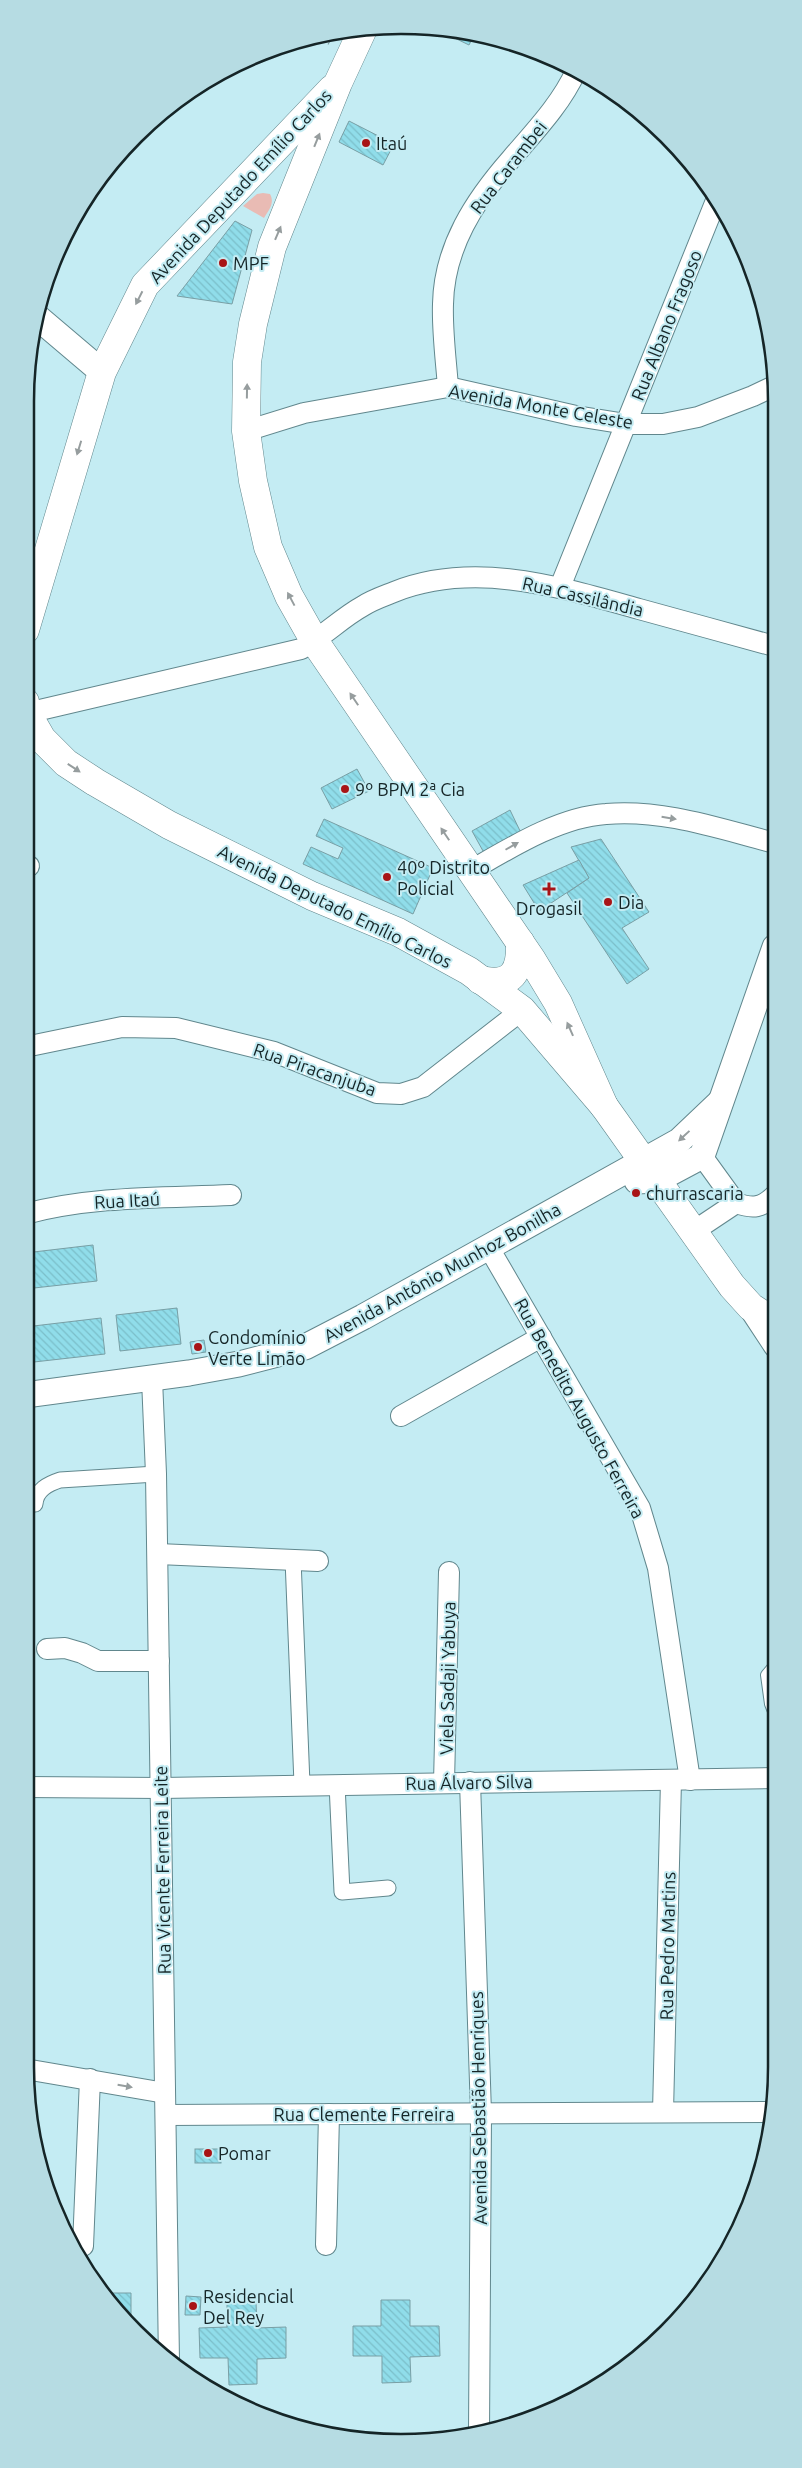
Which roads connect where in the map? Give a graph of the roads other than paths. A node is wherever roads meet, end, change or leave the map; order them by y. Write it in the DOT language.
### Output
graph roads {
  1 [pos="360,36"];
  2 [pos="573,77"];
  3 [pos="338,83"];
  4 [pos="260,165"];
  5 [pos="298,185"];
  6 [pos="713,208"];
  7 [pos="43,322"];
  8 [pos="102,372"];
  9 [pos="448,387"];
  10 [pos="768,389"];
  11 [pos="626,424"];
  12 [pos="246,431"];
  13 [pos="560,587"];
  14 [pos="34,600"];
  15 [pos="315,642"];
  16 [pos="768,644"];
  17 [pos="34,722"];
  18 [pos="34,727"];
  19 [pos="768,841"];
  20 [pos="470,871"];
  21 [pos="520,942"];
  22 [pos="768,967"];
  23 [pos="480,980"];
  24 [pos="522,1010"];
  25 [pos="34,1045"];
  26 [pos="718,1103"];
  27 [pos="604,1106"];
  28 [pos="702,1156"];
  29 [pos="650,1171"];
  30 [pos="231,1195"];
  31 [pos="768,1202"];
  32 [pos="736,1203"];
  33 [pos="34,1212"];
  34 [pos="694,1231"];
  35 [pos="488,1248"];
  36 [pos="751,1307"];
  37 [pos="768,1318"];
  38 [pos="768,1333"];
  39 [pos="541,1337"];
  40 [pos="152,1379"];
  41 [pos="34,1394"];
  42 [pos="401,1416"];
  43 [pos="156,1474"];
  44 [pos="35,1504"];
  45 [pos="158,1554"];
  46 [pos="293,1559"];
  47 [pos="318,1560"];
  48 [pos="449,1572"];
  49 [pos="47,1649"];
  50 [pos="159,1661"];
  51 [pos="768,1673"];
  52 [pos="768,1690"];
  53 [pos="768,1778"];
  54 [pos="680,1780"];
  55 [pos="470,1782"];
  56 [pos="444,1783"];
  57 [pos="302,1784"];
  58 [pos="337,1784"];
  59 [pos="34,1787"];
  60 [pos="161,1788"];
  61 [pos="388,1888"];
  62 [pos="34,2070"];
  63 [pos="90,2079"];
  64 [pos="165,2093"];
  65 [pos="663,2112"];
  66 [pos="765,2112"];
  67 [pos="481,2113"];
  68 [pos="329,2114"];
  69 [pos="166,2115"];
  70 [pos="326,2245"];
  71 [pos="83,2246"];
  72 [pos="169,2351"];
  73 [pos="480,2425"];
  1 -- 3 [label="main road, Avenida Deputado Emílio Carlos"];
  2 -- 9 [label="street, Rua Carambei"];
  3 -- 4 [label="main road, Avenida Deputado Emílio Carlos"];
  5 -- 3 [label="main road, Avenida Deputado Emílio Carlos, one-way"];
  4 -- 5 [label="main road"];
  4 -- 8 [label="main road, Avenida Deputado Emílio Carlos, one-way"];
  12 -- 5 [label="main road, Avenida Deputado Emílio Carlos, one-way"];
  6 -- 11 [label="street, Rua Albano Fragoso"];
  7 -- 8 [label="street"];
  8 -- 14 [label="main road, Avenida Deputado Emílio Carlos, one-way"];
  9 -- 11 [label="street, Avenida Monte Celeste"];
  9 -- 12 [label="street, Avenida Monte Celeste"];
  10 -- 11 [label="street, Avenida Monte Celeste"];
  11 -- 13 [label="street, Rua Albano Fragoso"];
  15 -- 12 [label="main road, Avenida Deputado Emílio Carlos, one-way"];
  13 -- 15 [label="street, Rua Cassilândia"];
  13 -- 16 [label="street, Rua Cassilândia"];
  15 -- 17 [label="street, Rua Cassilândia"];
  20 -- 15 [label="main road, Avenida Deputado Emílio Carlos, one-way"];
  18 -- 23 [label="main road, Avenida Deputado Emílio Carlos, one-way"];
  20 -- 19 [label="street, one-way"];
  20 -- 21 [label="main road, Avenida Deputado Emílio Carlos"];
  21 -- 23 [label="main road"];
  27 -- 21 [label="main road, Avenida Deputado Emílio Carlos, one-way"];
  22 -- 26 [label="street"];
  23 -- 24 [label="main road, Avenida Deputado Emílio Carlos"];
  24 -- 25 [label="street, Rua Piracanjuba"];
  24 -- 27 [label="main road, Avenida Deputado Emílio Carlos"];
  26 -- 28 [label="street"];
  26 -- 29 [label="street, one-way"];
  27 -- 29 [label="main road, Avenida Deputado Emílio Carlos"];
  28 -- 29 [label="street"];
  28 -- 32 [label="street"];
  29 -- 34 [label="main road, Avenida Deputado Emílio Carlos"];
  29 -- 35 [label="street, Avenida Antônio Munhoz Bonilha"];
  30 -- 33 [label="street, Rua Itaú"];
  31 -- 32 [label="street"];
  32 -- 34 [label="street"];
  34 -- 36 [label="main road, Avenida Deputado Emílio Carlos"];
  35 -- 39 [label="street, Rua Benedito Augusto Ferreira"];
  35 -- 40 [label="street, Avenida Antônio Munhoz Bonilha"];
  36 -- 37 [label="main road, Avenida Deputado Emílio Carlos"];
  36 -- 38 [label="street"];
  39 -- 42 [label="street"];
  39 -- 54 [label="street, Rua Benedito Augusto Ferreira"];
  40 -- 41 [label="street, Avenida Antônio Munhoz Bonilha"];
  40 -- 43 [label="street, Rua Vicente Ferreira Leite"];
  43 -- 44 [label="street"];
  43 -- 45 [label="street, Rua Vicente Ferreira Leite"];
  45 -- 46 [label="street"];
  45 -- 50 [label="street, Rua Vicente Ferreira Leite"];
  46 -- 47 [label="street"];
  46 -- 57 [label="street"];
  48 -- 56 [label="street, Viela Sadaji Yabuya"];
  49 -- 50 [label="street"];
  50 -- 60 [label="street, Rua Vicente Ferreira Leite"];
  51 -- 52 [label="lane"];
  53 -- 54 [label="street, Rua Álvaro Silva"];
  54 -- 55 [label="street, Rua Álvaro Silva"];
  54 -- 65 [label="street, Rua Pedro Martins"];
  55 -- 56 [label="street, Rua Álvaro Silva"];
  55 -- 67 [label="street, Avenida Sebastião Henriques"];
  56 -- 58 [label="street, Rua Álvaro Silva"];
  57 -- 58 [label="street, Rua Álvaro Silva"];
  57 -- 60 [label="street, Rua Álvaro Silva"];
  58 -- 61 [label="street"];
  59 -- 60 [label="street, Rua Álvaro Silva"];
  60 -- 64 [label="street, Rua Vicente Ferreira Leite"];
  62 -- 63 [label="street"];
  63 -- 64 [label="street, one-way"];
  63 -- 71 [label="street"];
  64 -- 69 [label="street, Rua Vicente Ferreira Leite"];
  65 -- 66 [label="street, Rua Clemente Ferreira"];
  65 -- 67 [label="street, Rua Clemente Ferreira"];
  67 -- 68 [label="street, Rua Clemente Ferreira"];
  67 -- 73 [label="street, Avenida Sebastião Henriques"];
  68 -- 69 [label="street, Rua Clemente Ferreira"];
  68 -- 70 [label="street"];
  69 -- 72 [label="street, Rua Vicente Ferreira Leite"];
}
